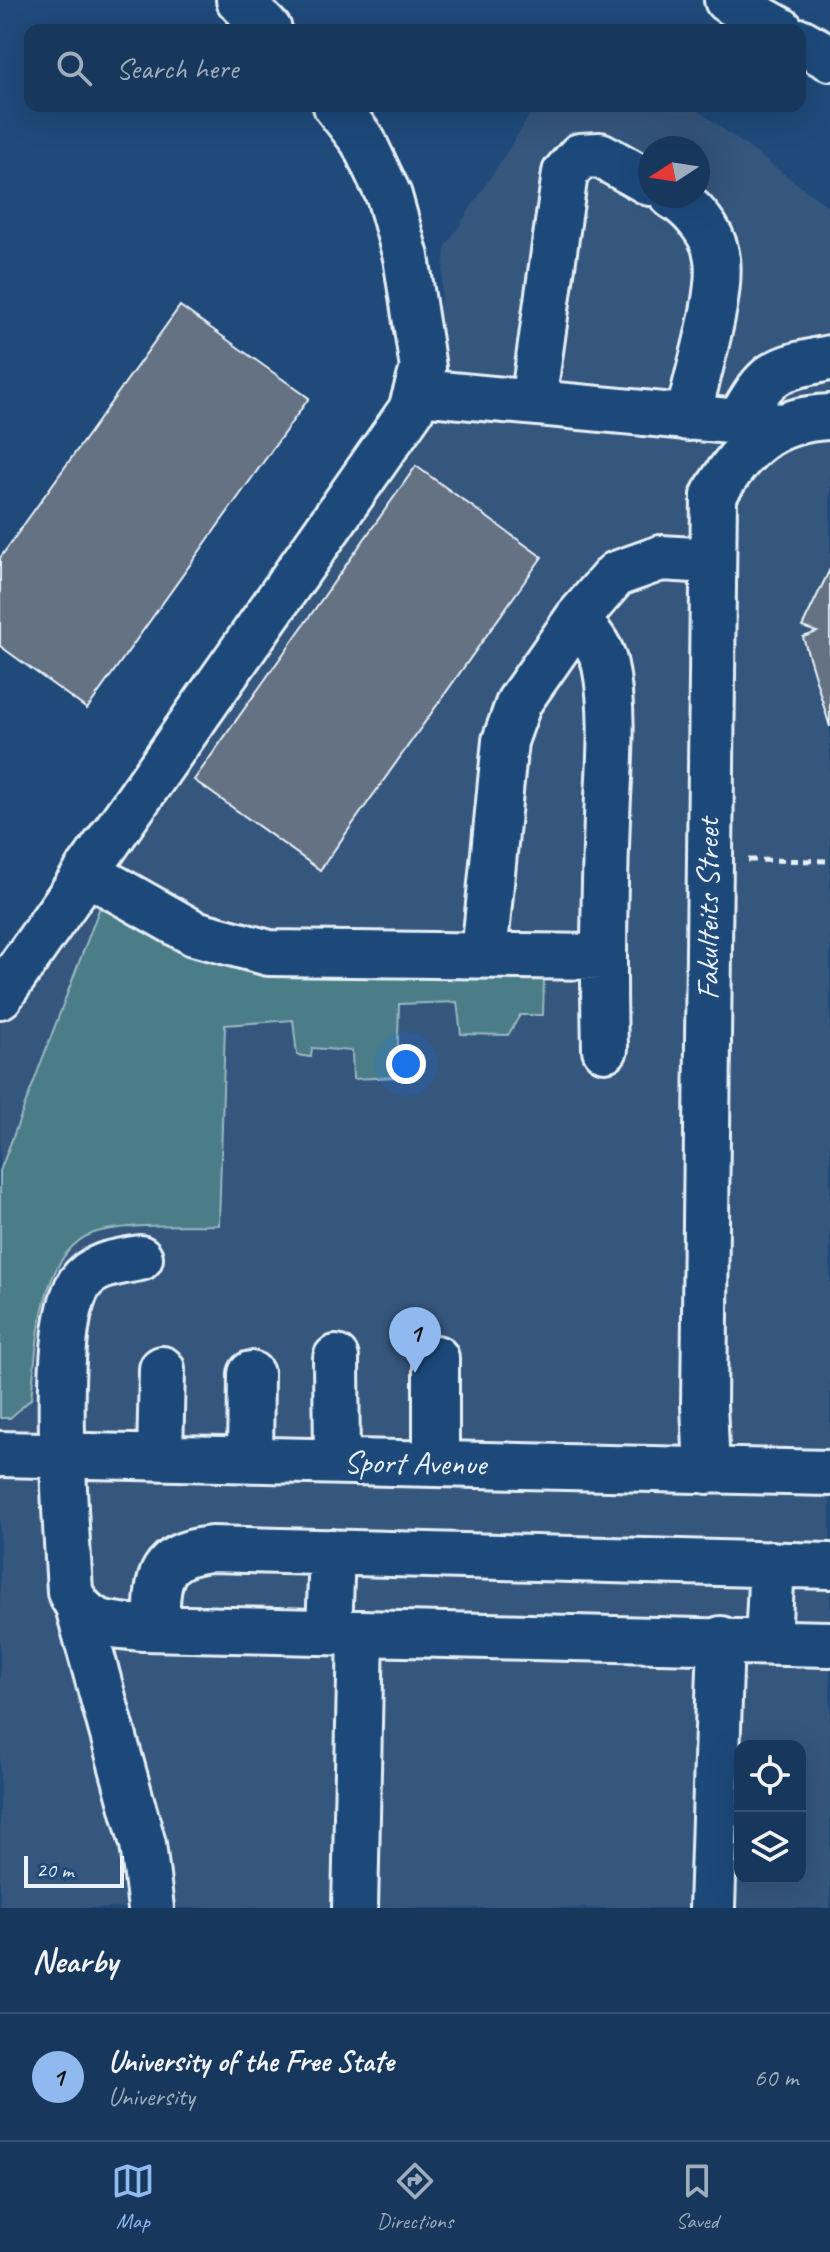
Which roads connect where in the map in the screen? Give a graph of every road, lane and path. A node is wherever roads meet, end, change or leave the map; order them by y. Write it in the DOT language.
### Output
graph roads {
  1 [pos="239,0"];
  2 [pos="727,0"];
  3 [pos="263,24"];
  4 [pos="770,24"];
  5 [pos="806,44"];
  6 [pos="830,58"];
  7 [pos="341,112"];
  8 [pos="638,176"];
  9 [pos="687,208"];
  10 [pos="830,358"];
  11 [pos="419,392"];
  12 [pos="533,402"];
  13 [pos="830,417"];
  14 [pos="688,418"];
  15 [pos="739,422"];
  16 [pos="782,426"];
  17 [pos="711,561"];
  18 [pos="577,619"];
  19 [pos="707,860"];
  20 [pos="830,861"];
  21 [pos="86,872"];
  22 [pos="484,955"];
  23 [pos="602,957"];
  24 [pos="0,996"];
  25 [pos="605,1049"];
  26 [pos="140,1258"];
  27 [pos="336,1358"];
  28 [pos="436,1358"];
  29 [pos="162,1369"];
  30 [pos="251,1374"];
  31 [pos="0,1454"];
  32 [pos="62,1455"];
  33 [pos="160,1457"];
  34 [pos="250,1459"];
  35 [pos="337,1461"];
  36 [pos="436,1463"];
  37 [pos="707,1471"];
  38 [pos="830,1473"];
  39 [pos="332,1552"];
  40 [pos="772,1564"];
  41 [pos="830,1566"];
  42 [pos="79,1610"];
  43 [pos="156,1628"];
  44 [pos="345,1633"];
  45 [pos="721,1639"];
  46 [pos="768,1641"];
  47 [pos="830,1644"];
  48 [pos="151,1908"];
  49 [pos="355,1908"];
  50 [pos="712,1908"];
  1 -- 3 [label="street"];
  2 -- 4 [label="street"];
  5 -- 6 [label="street"];
  7 -- 11 [label="street"];
  8 -- 12 [label="street"];
  9 -- 14 [label="street"];
  10 -- 15 [label="street"];
  11 -- 12 [label="street"];
  11 -- 21 [label="street"];
  12 -- 14 [label="street"];
  13 -- 16 [label="street, Fakulteits Street"];
  14 -- 15 [label="street"];
  15 -- 16 [label="street"];
  16 -- 17 [label="street, Fakulteits Street"];
  17 -- 18 [label="street"];
  17 -- 19 [label="street, Fakulteits Street"];
  18 -- 22 [label="street"];
  18 -- 23 [label="street"];
  19 -- 20 [label="path"];
  19 -- 37 [label="street, Fakulteits Street"];
  21 -- 22 [label="street"];
  21 -- 24 [label="street"];
  22 -- 23 [label="street"];
  23 -- 25 [label="street"];
  26 -- 32 [label="street"];
  27 -- 35 [label="street"];
  28 -- 36 [label="street"];
  29 -- 33 [label="street"];
  30 -- 34 [label="street"];
  31 -- 32 [label="street, Sport Avenue"];
  32 -- 33 [label="street, Sport Avenue"];
  32 -- 42 [label="street"];
  33 -- 34 [label="street, Sport Avenue"];
  34 -- 35 [label="street, Sport Avenue"];
  35 -- 36 [label="street, Sport Avenue"];
  36 -- 37 [label="street, Sport Avenue"];
  37 -- 38 [label="street, Sport Avenue"];
  39 -- 40 [label="street"];
  39 -- 43 [label="street"];
  39 -- 44 [label="street"];
  40 -- 41 [label="street"];
  40 -- 46 [label="street"];
  42 -- 43 [label="street"];
  42 -- 48 [label="street"];
  43 -- 44 [label="street"];
  44 -- 45 [label="street"];
  44 -- 49 [label="street"];
  45 -- 46 [label="street"];
  45 -- 50 [label="street"];
  46 -- 47 [label="street"];
}
